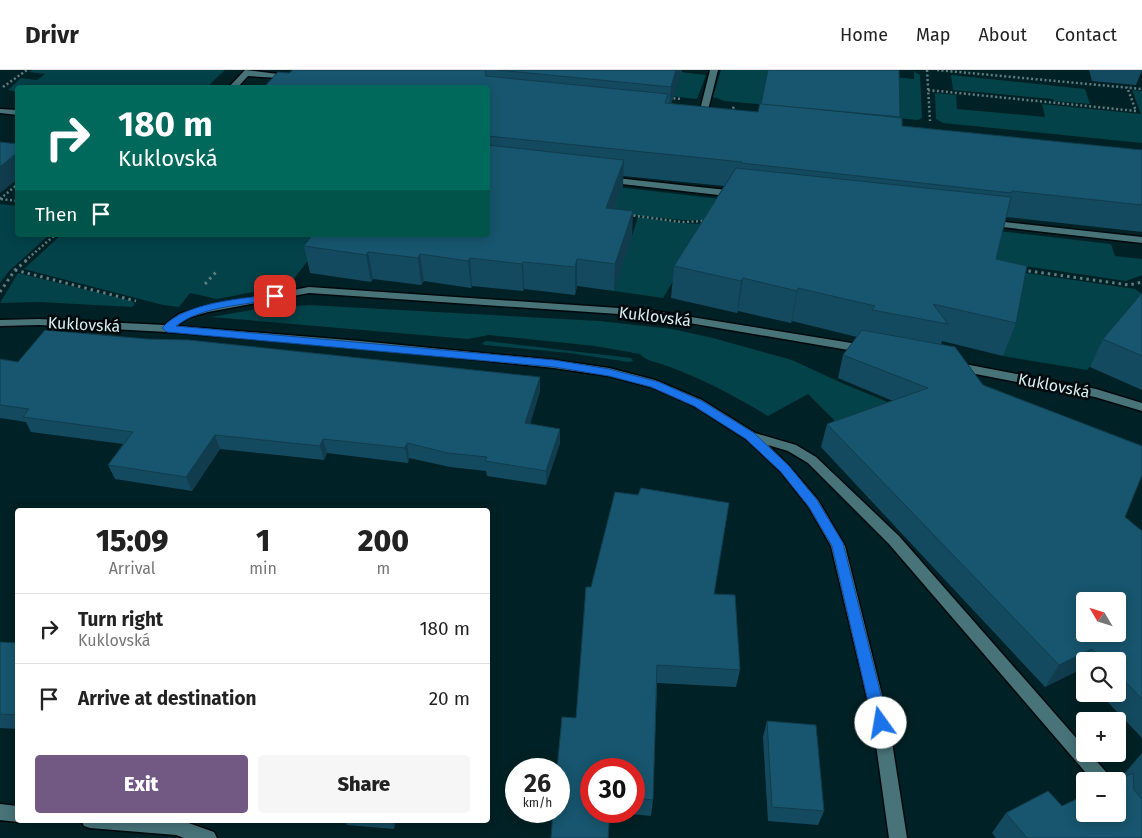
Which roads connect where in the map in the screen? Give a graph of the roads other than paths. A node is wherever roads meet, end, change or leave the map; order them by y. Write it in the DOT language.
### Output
graph roads {
  1 [pos="714,70"];
  2 [pos="248,71"];
  3 [pos="278,76"];
  4 [pos="235,85"];
  5 [pos="0,111"];
  6 [pos="15,113"];
  7 [pos="730,120"];
  8 [pos="596,179"];
  9 [pos="745,195"];
  10 [pos="972,221"];
  11 [pos="1142,240"];
  12 [pos="0,323"];
  13 [pos="167,328"];
  14 [pos="875,351"];
  15 [pos="942,364"];
  16 [pos="1142,407"];
  17 [pos="750,436"];
  18 [pos="1095,772"];
  19 [pos="0,812"];
  20 [pos="15,814"];
  21 [pos="127,823"];
  22 [pos="208,838"];
  23 [pos="898,838"];
  1 -- 7 [label="street"];
  2 -- 3 [label="street"];
  2 -- 4 [label="street"];
  5 -- 6 [label="street"];
  8 -- 9 [label="street"];
  10 -- 11 [label="street"];
  12 -- 13 [label="street, Kuklovská"];
  13 -- 14 [label="street, Kuklovská"];
  13 -- 17 [label="street, Kuklovská"];
  15 -- 16 [label="street, Kuklovská"];
  17 -- 18 [label="street, Kuklovská"];
  17 -- 23 [label="street, Kuklovská"];
  19 -- 20 [label="street"];
  21 -- 22 [label="street"];
}
